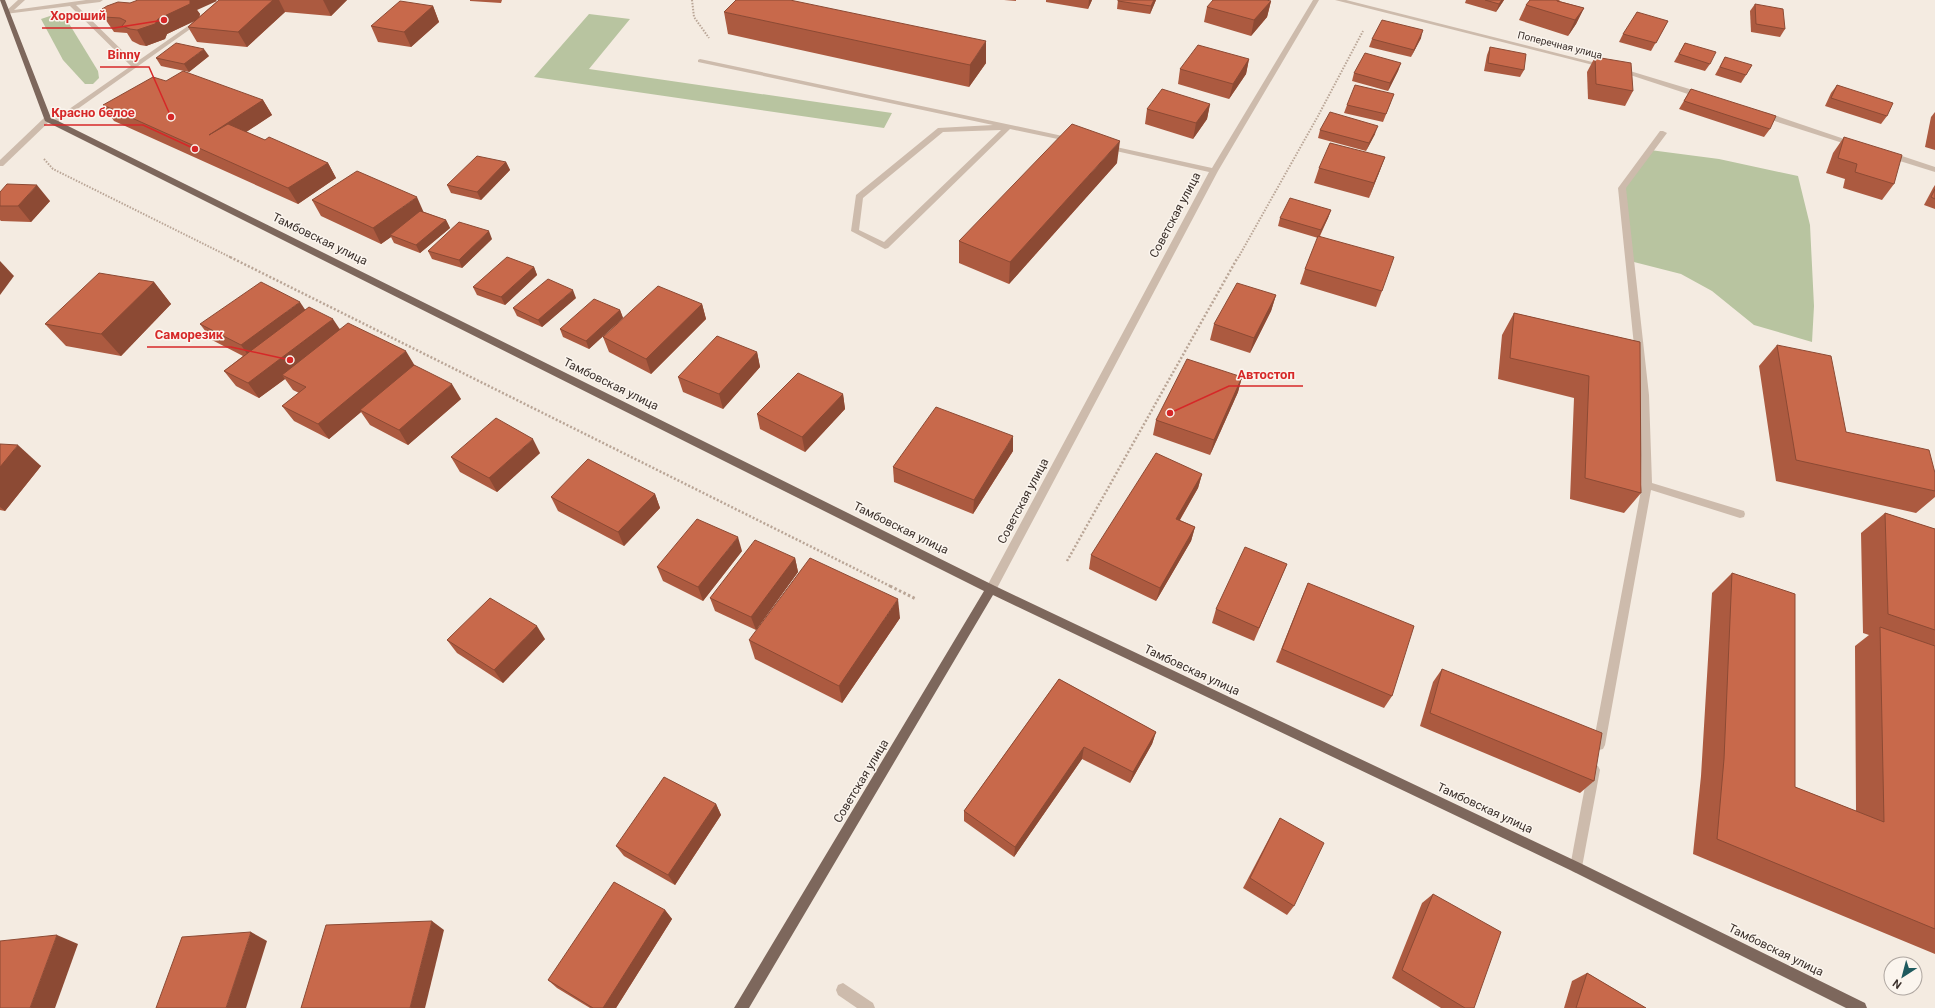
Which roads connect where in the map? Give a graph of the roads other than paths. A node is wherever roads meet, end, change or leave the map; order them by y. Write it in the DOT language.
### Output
graph roads {
  1 [pos="2,0"];
  2 [pos="22,0"];
  3 [pos="100,0"];
  4 [pos="1316,0"];
  5 [pos="1338,0"];
  6 [pos="72,5"];
  7 [pos="7,13"];
  8 [pos="204,18"];
  9 [pos="700,61"];
  10 [pos="135,66"];
  11 [pos="1712,99"];
  12 [pos="1757,113"];
  13 [pos="51,121"];
  14 [pos="1008,127"];
  15 [pos="1663,133"];
  16 [pos="1081,142"];
  17 [pos="1096,145"];
  18 [pos="1862,146"];
  19 [pos="1884,153"];
  20 [pos="0,164"];
  21 [pos="1935,170"];
  22 [pos="1214,171"];
  23 [pos="1647,485"];
  24 [pos="1740,514"];
  25 [pos="991,589"];
  26 [pos="1576,867"];
  27 [pos="842,990"];
  28 [pos="741,1008"];
  29 [pos="868,1008"];
  30 [pos="1860,1008"];
  1 -- 7 [label="main road"];
  2 -- 7 [label="street"];
  3 -- 6 [label="street"];
  4 -- 22 [label="street, Советская улица"];
  5 -- 11 [label="street, Поперечная улица"];
  6 -- 7 [label="street"];
  6 -- 10 [label="street"];
  7 -- 13 [label="main road"];
  8 -- 10 [label="street"];
  9 -- 14 [label="street"];
  10 -- 13 [label="street"];
  12 -- 18 [label="street"];
  13 -- 20 [label="street"];
  13 -- 25 [label="main road, Тамбовская улица"];
  14 -- 14 [label="street"];
  14 -- 16 [label="street"];
  15 -- 23 [label="street"];
  17 -- 22 [label="street"];
  19 -- 21 [label="street"];
  22 -- 25 [label="street, Советская улица"];
  23 -- 24 [label="street"];
  23 -- 26 [label="street"];
  25 -- 26 [label="main road, Тамбовская улица"];
  25 -- 28 [label="main road, Советская улица"];
  26 -- 30 [label="main road, Тамбовская улица"];
  27 -- 29 [label="street"];
}
